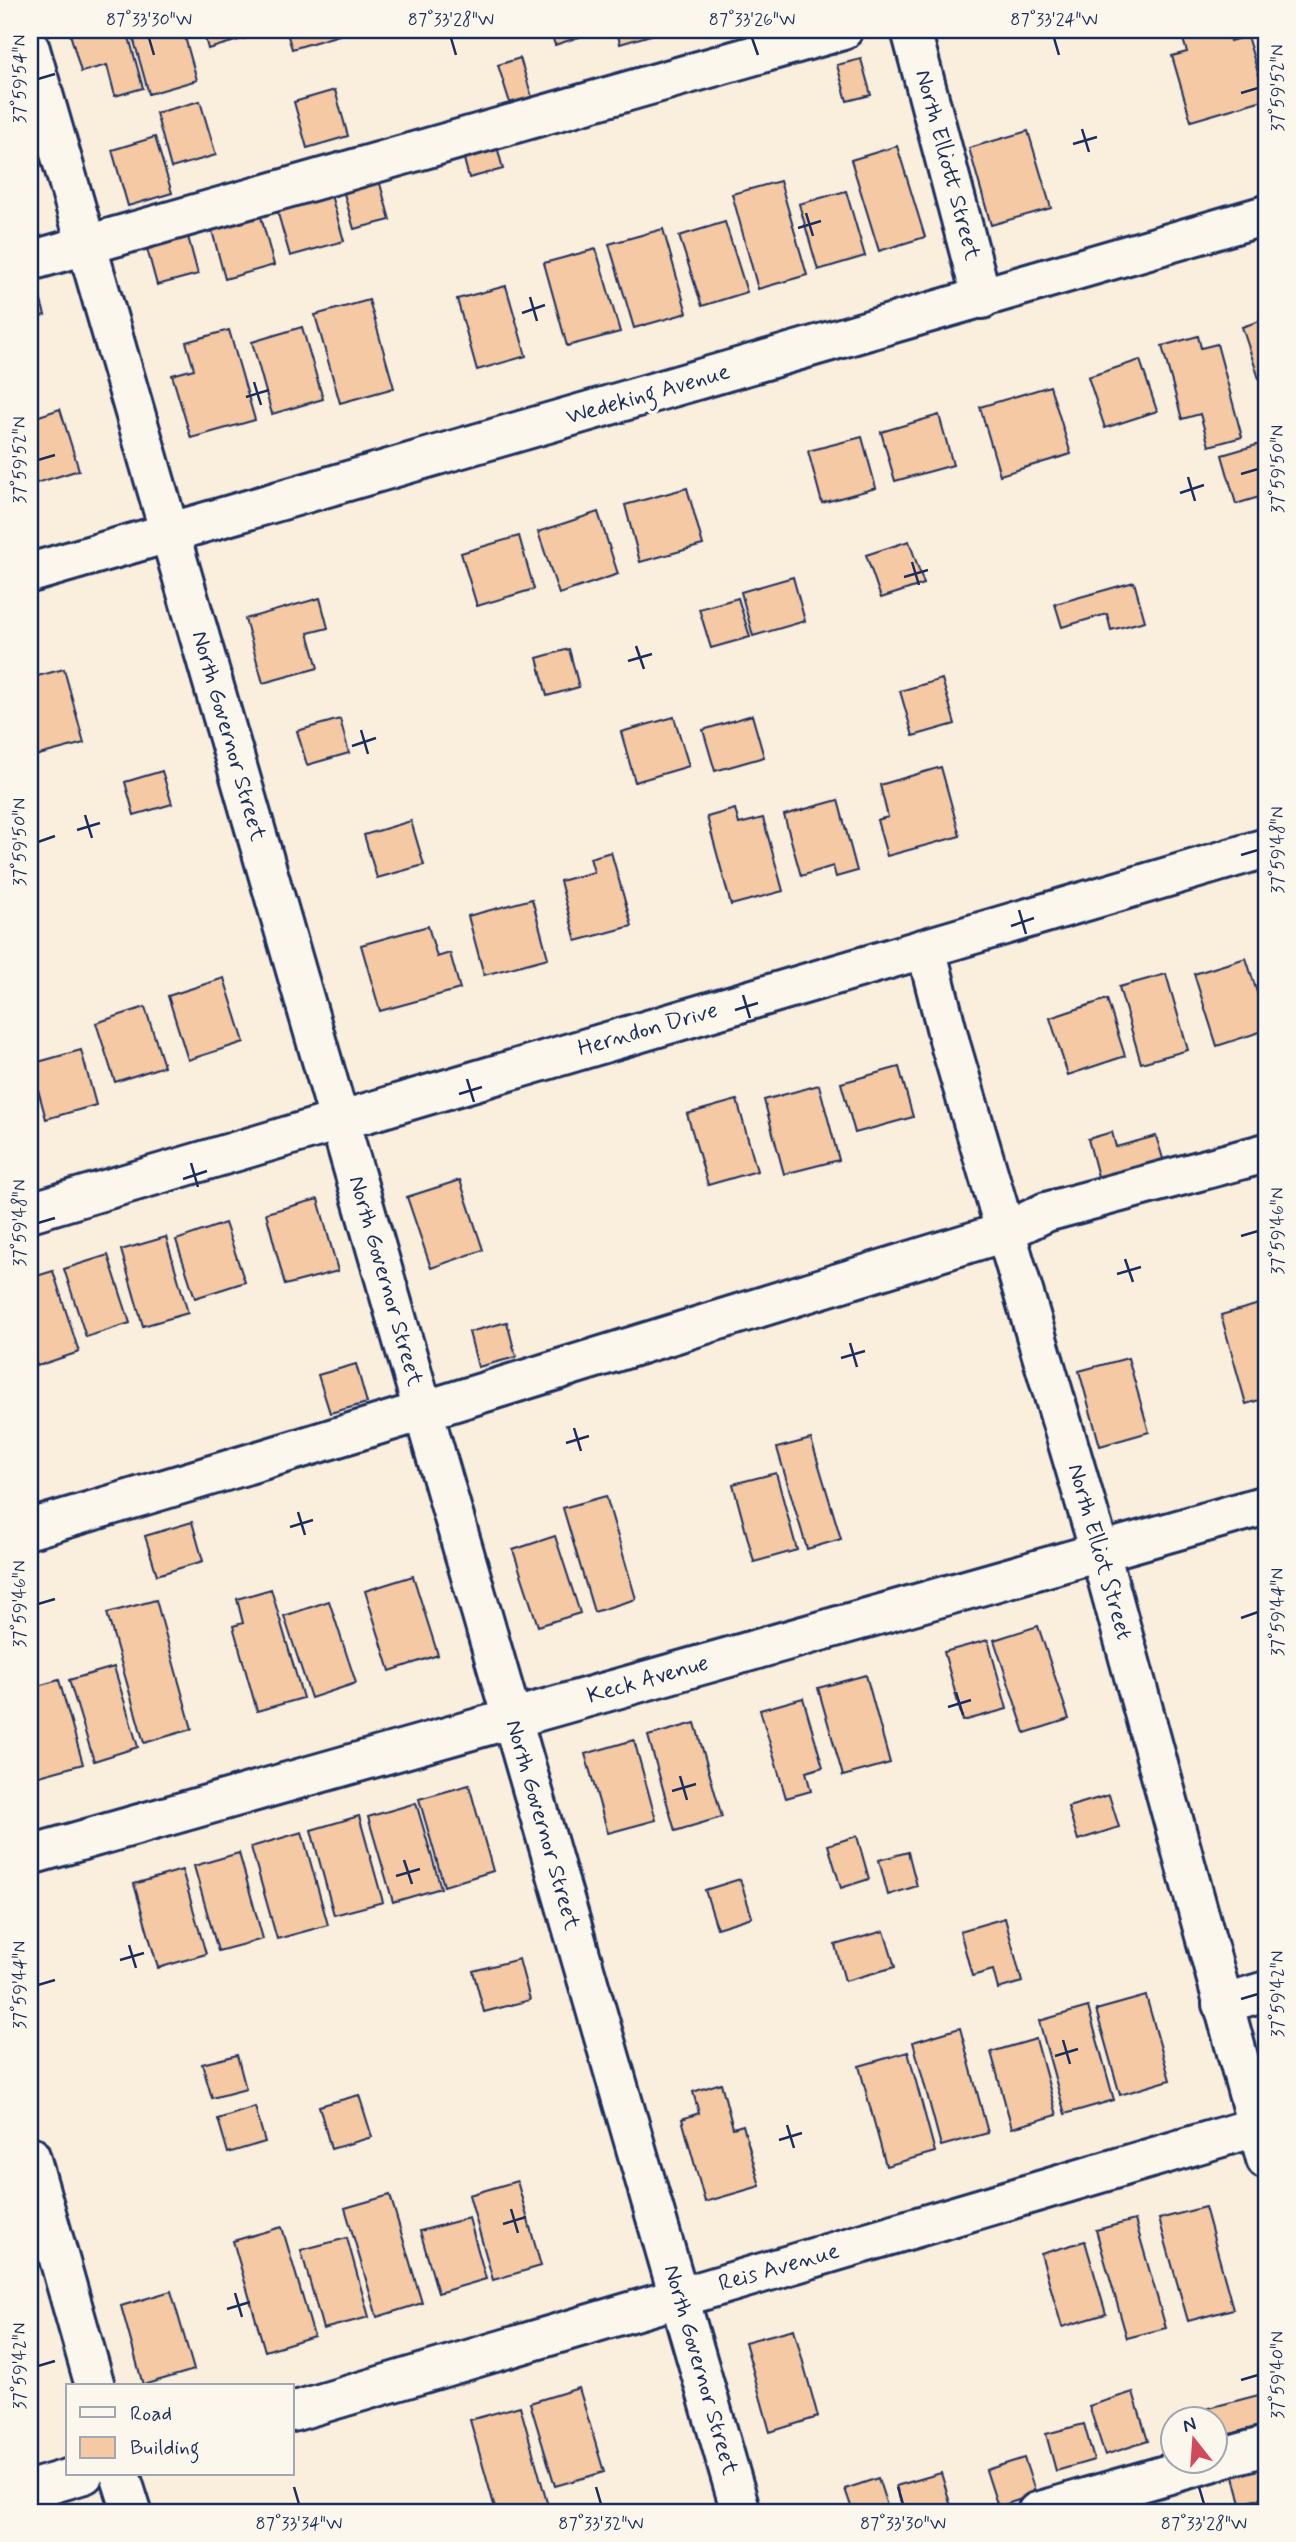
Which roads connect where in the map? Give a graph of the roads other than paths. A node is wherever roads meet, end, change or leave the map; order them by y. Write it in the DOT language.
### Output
graph roads {
  1 [pos="844,30"];
  2 [pos="911,30"];
  3 [pos="30,49"];
  4 [pos="1266,215"];
  5 [pos="86,245"];
  6 [pos="30,261"];
  7 [pos="982,299"];
  8 [pos="169,531"];
  9 [pos="30,573"];
  10 [pos="1266,848"];
  11 [pos="926,948"];
  12 [pos="339,1121"];
  13 [pos="1266,1153"];
  14 [pos="30,1212"];
  15 [pos="1005,1232"];
  16 [pos="422,1409"];
  17 [pos="1266,1505"];
  18 [pos="30,1529"];
  19 [pos="1100,1552"];
  20 [pos="512,1719"];
  21 [pos="30,1855"];
  22 [pos="1266,1991"];
  23 [pos="1222,2004"];
  24 [pos="1263,2137"];
  25 [pos="30,2156"];
  26 [pos="679,2298"];
  27 [pos="93,2384"];
  28 [pos="294,2411"];
  29 [pos="1266,2446"];
  30 [pos="1230,2456"];
  31 [pos="77,2476"];
  32 [pos="121,2476"];
  33 [pos="1162,2476"];
  34 [pos="30,2490"];
  35 [pos="132,2512"];
  36 [pos="741,2512"];
  37 [pos="1037,2512"];
  1 -- 5 [label="street"];
  2 -- 7 [label="street, North Elliott Street"];
  3 -- 5 [label="street, North Governor Street"];
  4 -- 7 [label="street, Wedeking Avenue"];
  5 -- 6 [label="street"];
  5 -- 8 [label="street, North Governor Street"];
  7 -- 8 [label="street, Wedeking Avenue"];
  8 -- 9 [label="street, Wedeking Avenue"];
  8 -- 12 [label="street, North Governor Street"];
  10 -- 11 [label="street, Herndon Drive"];
  11 -- 12 [label="street, Herndon Drive"];
  11 -- 15 [label="street, North Elliot Street"];
  12 -- 14 [label="street, Herndon Drive"];
  12 -- 16 [label="street, North Governor Street"];
  13 -- 15 [label="street"];
  15 -- 16 [label="street"];
  15 -- 19 [label="street, North Elliot Street"];
  16 -- 18 [label="street"];
  16 -- 20 [label="street, North Governor Street"];
  17 -- 19 [label="street, Keck Avenue"];
  19 -- 20 [label="street, Keck Avenue"];
  19 -- 23 [label="street, North Elliot Street"];
  20 -- 21 [label="street, Keck Avenue"];
  20 -- 26 [label="street, North Governor Street"];
  22 -- 23 [label="street"];
  23 -- 24 [label="street, North Elliot Street"];
  24 -- 26 [label="street, Reis Avenue"];
  25 -- 27 [label="street"];
  26 -- 28 [label="street, Reis Avenue"];
  26 -- 36 [label="street, North Governor Street"];
  29 -- 30 [label="street"];
  31 -- 34 [label="street"];
  32 -- 35 [label="street"];
  33 -- 37 [label="street"];
}
